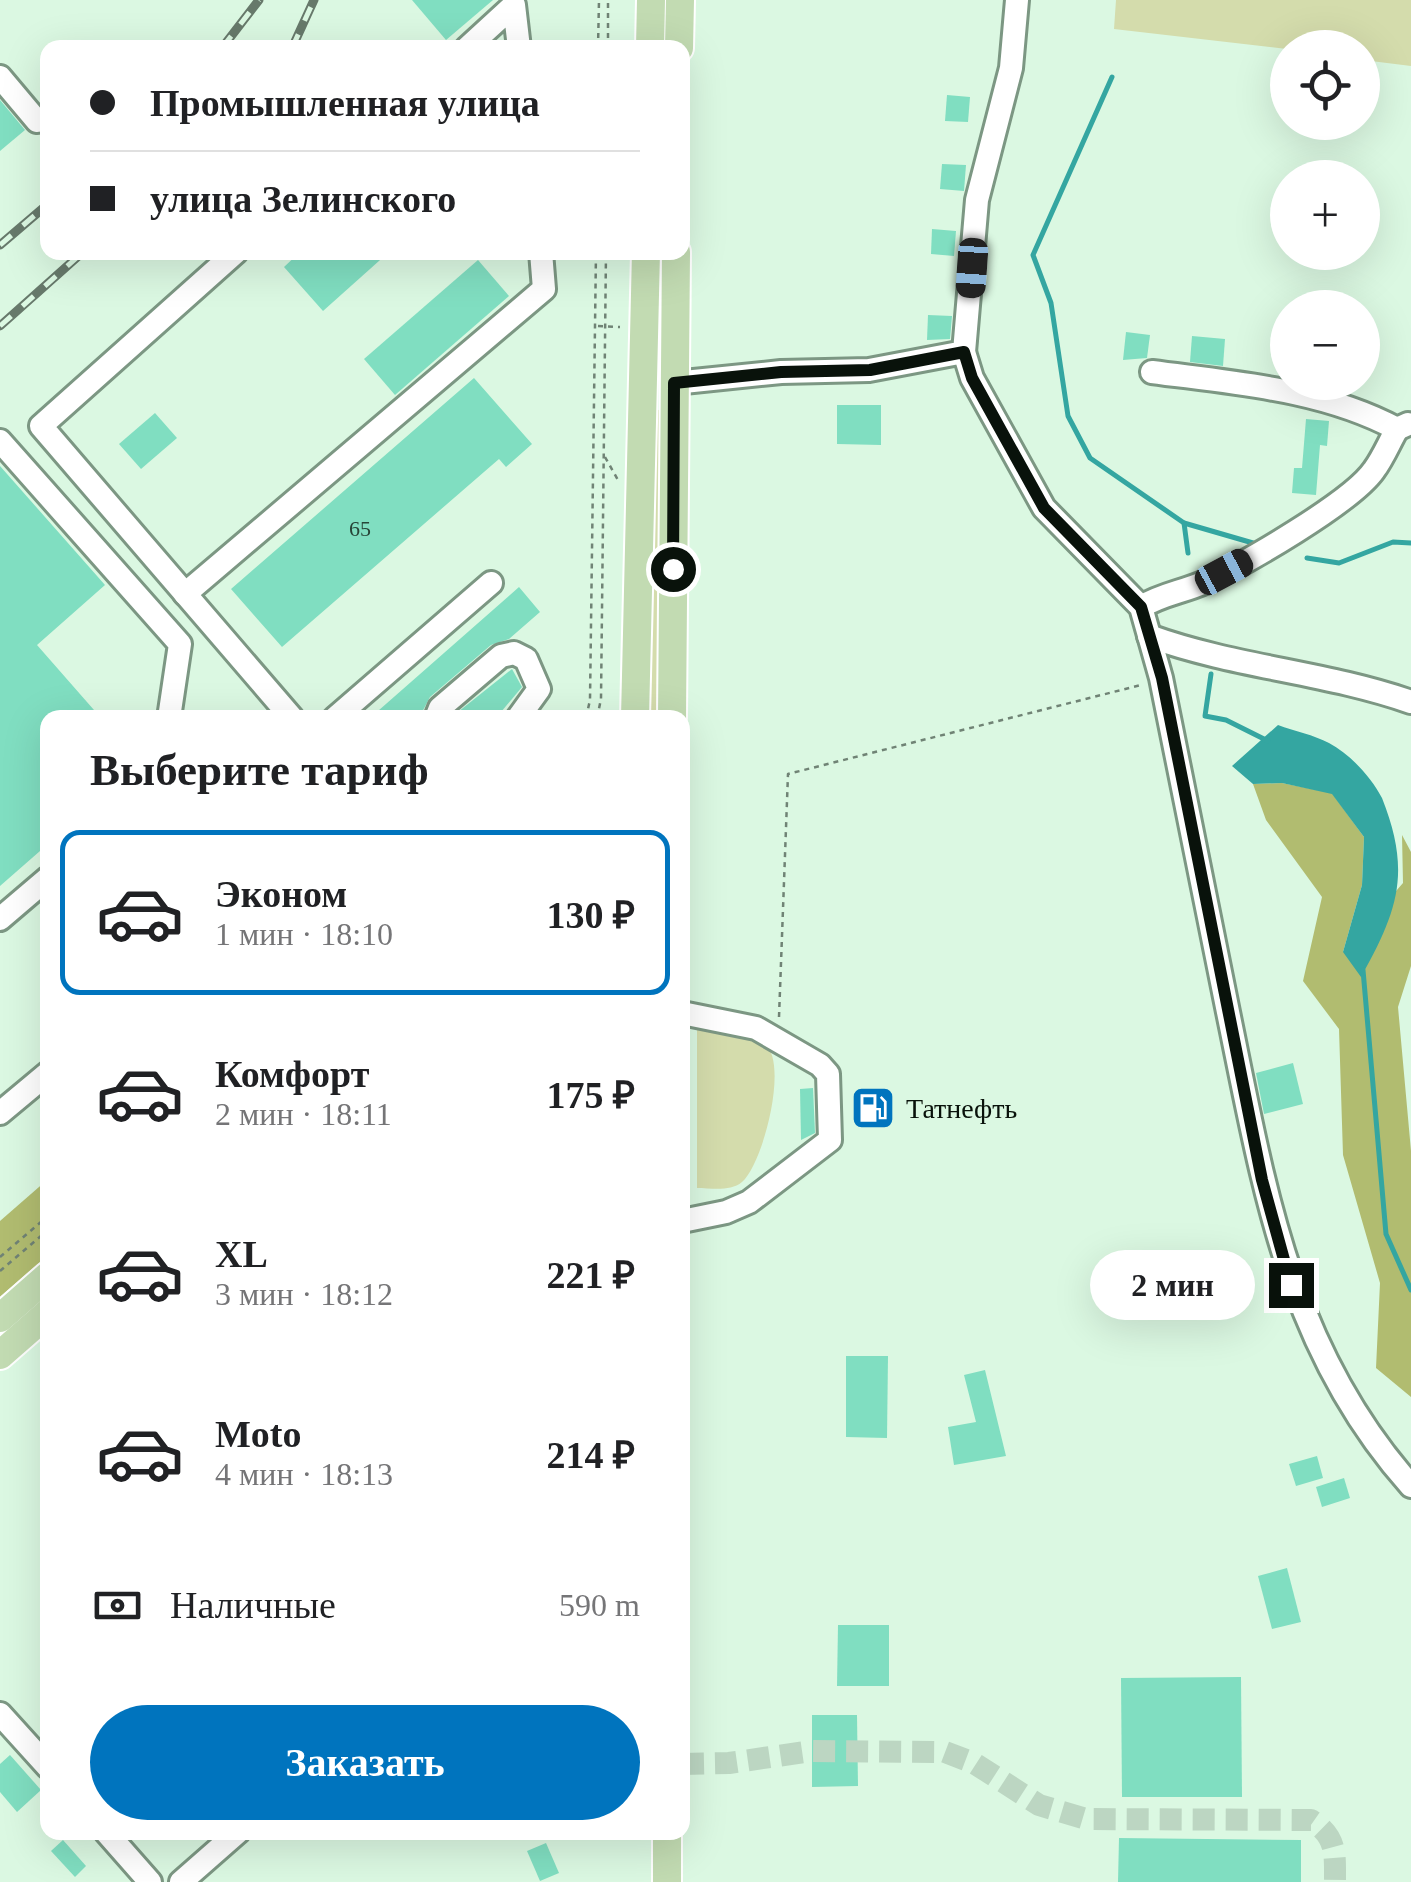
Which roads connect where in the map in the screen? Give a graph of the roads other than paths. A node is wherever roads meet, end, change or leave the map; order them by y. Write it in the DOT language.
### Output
graph roads {
  1 [pos="651,0"];
  2 [pos="680,0"];
  3 [pos="1017,0"];
  4 [pos="518,3"];
  5 [pos="476,40"];
  6 [pos="519,40"];
  7 [pos="650,40"];
  8 [pos="679,40"];
  9 [pos="0,77"];
  10 [pos="37,121"];
  11 [pos="227,260"];
  12 [pos="541,260"];
  13 [pos="646,260"];
  14 [pos="676,260"];
  15 [pos="964,352"];
  16 [pos="1152,372"];
  17 [pos="643,382"];
  18 [pos="674,383"];
  19 [pos="1404,426"];
  20 [pos="0,441"];
  21 [pos="492,583"];
  22 [pos="186,594"];
  23 [pos="1141,607"];
  24 [pos="1149,636"];
  25 [pos="1411,702"];
  26 [pos="170,710"];
  27 [pos="285,710"];
  28 [pos="344,710"];
  29 [pos="439,710"];
  30 [pos="524,710"];
  31 [pos="634,710"];
  32 [pos="672,710"];
  33 [pos="40,885"];
  34 [pos="0,919"];
  35 [pos="690,1015"];
  36 [pos="40,1079"];
  37 [pos="0,1112"];
  38 [pos="690,1219"];
  39 [pos="40,1283"];
  40 [pos="0,1318"];
  41 [pos="40,1320"];
  42 [pos="0,1354"];
  43 [pos="1411,1486"];
  44 [pos="0,1714"];
  45 [pos="40,1758"];
  46 [pos="113,1840"];
  47 [pos="229,1840"];
  48 [pos="667,1840"];
  49 [pos="150,1882"];
  50 [pos="182,1882"];
  51 [pos="667,1882"];
  1 -- 7 [label="main road"];
  2 -- 8 [label="main road"];
  3 -- 15 [label="street"];
  4 -- 5 [label="street"];
  4 -- 6 [label="street"];
  9 -- 10 [label="street"];
  11 -- 22 [label="street"];
  12 -- 22 [label="street"];
  13 -- 17 [label="main road"];
  14 -- 18 [label="main road"];
  15 -- 18 [label="street"];
  15 -- 23 [label="street"];
  16 -- 19 [label="street"];
  17 -- 18 [label="main road"];
  17 -- 31 [label="main road"];
  18 -- 32 [label="main road"];
  19 -- 23 [label="street"];
  20 -- 26 [label="street"];
  21 -- 28 [label="street"];
  22 -- 27 [label="street"];
  23 -- 24 [label="street"];
  24 -- 25 [label="street"];
  24 -- 43 [label="street"];
  29 -- 30 [label="street"];
  33 -- 34 [label="street"];
  35 -- 38 [label="street"];
  36 -- 37 [label="street"];
  39 -- 40 [label="main road"];
  41 -- 42 [label="main road"];
  44 -- 45 [label="street"];
  46 -- 49 [label="street"];
  47 -- 50 [label="street"];
  48 -- 51 [label="main road"];
}
